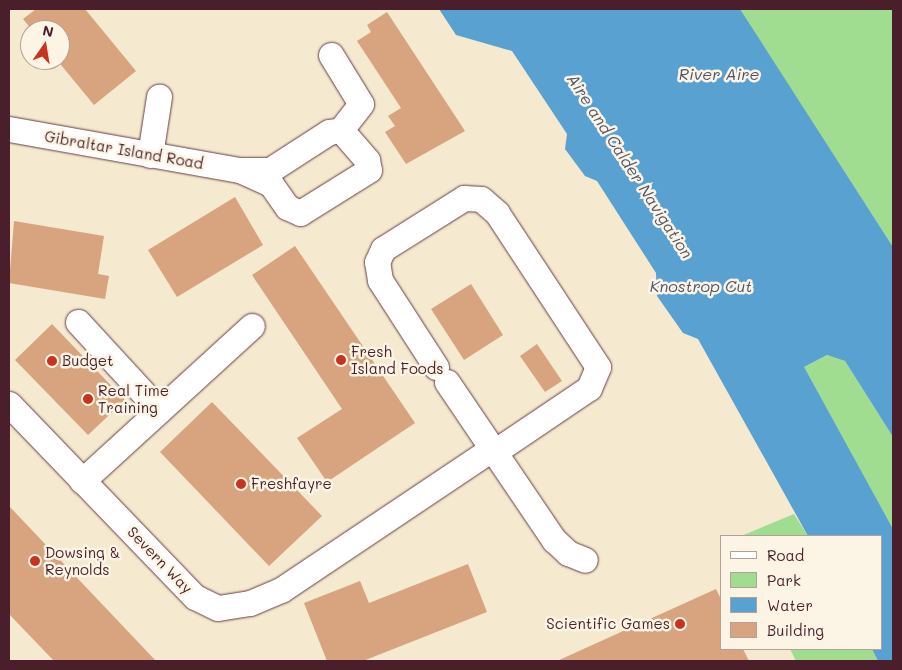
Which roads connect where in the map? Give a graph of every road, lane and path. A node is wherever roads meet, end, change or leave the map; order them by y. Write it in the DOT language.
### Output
graph roads {
  1 [pos="332,55"];
  2 [pos="159,97"];
  3 [pos="9,129"];
  4 [pos="341,130"];
  5 [pos="150,155"];
  6 [pos="240,170"];
  7 [pos="78,322"];
  8 [pos="252,326"];
  9 [pos="10,410"];
  10 [pos="160,410"];
  11 [pos="493,450"];
  12 [pos="82,481"];
  13 [pos="585,560"];
  1 -- 4 [label="street"];
  2 -- 5 [label="street"];
  3 -- 5 [label="street, Gibraltar Island Road"];
  4 -- 6 [label="street"];
  4 -- 6 [label="street"];
  5 -- 6 [label="street, Gibraltar Island Road"];
  7 -- 10 [label="street"];
  8 -- 10 [label="street"];
  9 -- 12 [label="street, Severn Way"];
  10 -- 12 [label="street"];
  11 -- 11 [label="street, Severn Way"];
  11 -- 12 [label="street, Severn Way"];
  11 -- 13 [label="street"];
}
